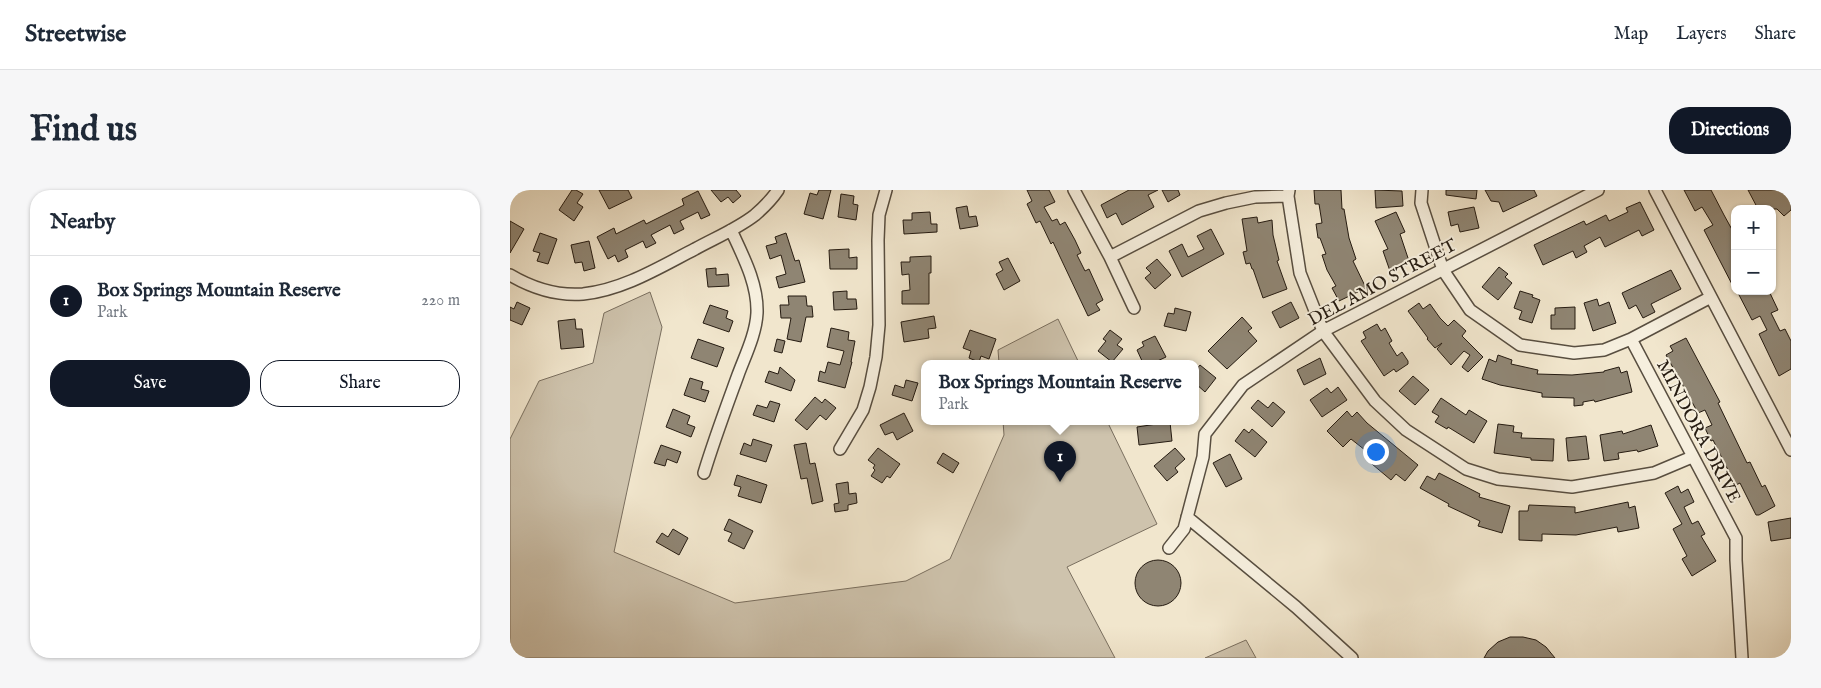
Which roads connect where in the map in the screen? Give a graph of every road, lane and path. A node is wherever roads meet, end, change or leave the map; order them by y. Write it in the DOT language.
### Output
graph roads {
  1 [pos="778,190"];
  2 [pos="886,190"];
  3 [pos="1074,190"];
  4 [pos="1422,190"];
  5 [pos="1598,190"];
  6 [pos="1655,190"];
  7 [pos="1288,193"];
  8 [pos="731,230"];
  9 [pos="1110,257"];
  10 [pos="1443,270"];
  11 [pos="510,275"];
  12 [pos="1710,297"];
  13 [pos="1134,308"];
  14 [pos="1323,331"];
  15 [pos="1631,339"];
  16 [pos="840,449"];
  17 [pos="1791,450"];
  18 [pos="1692,457"];
  19 [pos="704,473"];
  20 [pos="1187,517"];
  21 [pos="1168,548"];
  22 [pos="1352,658"];
  23 [pos="1742,658"];
  1 -- 8 [label="street"];
  2 -- 16 [label="street"];
  3 -- 9 [label="street"];
  4 -- 10 [label="street"];
  5 -- 10 [label="street, DEL AMO STREET"];
  6 -- 12 [label="street"];
  7 -- 9 [label="street"];
  7 -- 14 [label="street"];
  8 -- 11 [label="street"];
  8 -- 19 [label="street"];
  9 -- 13 [label="street"];
  10 -- 14 [label="street, DEL AMO STREET"];
  10 -- 15 [label="street"];
  12 -- 15 [label="street"];
  12 -- 17 [label="street"];
  14 -- 18 [label="street"];
  14 -- 20 [label="street, DEL AMO STREET"];
  15 -- 18 [label="street, MINDORA DRIVE"];
  18 -- 23 [label="street, MINDORA DRIVE"];
  20 -- 21 [label="street"];
  20 -- 22 [label="street"];
}
